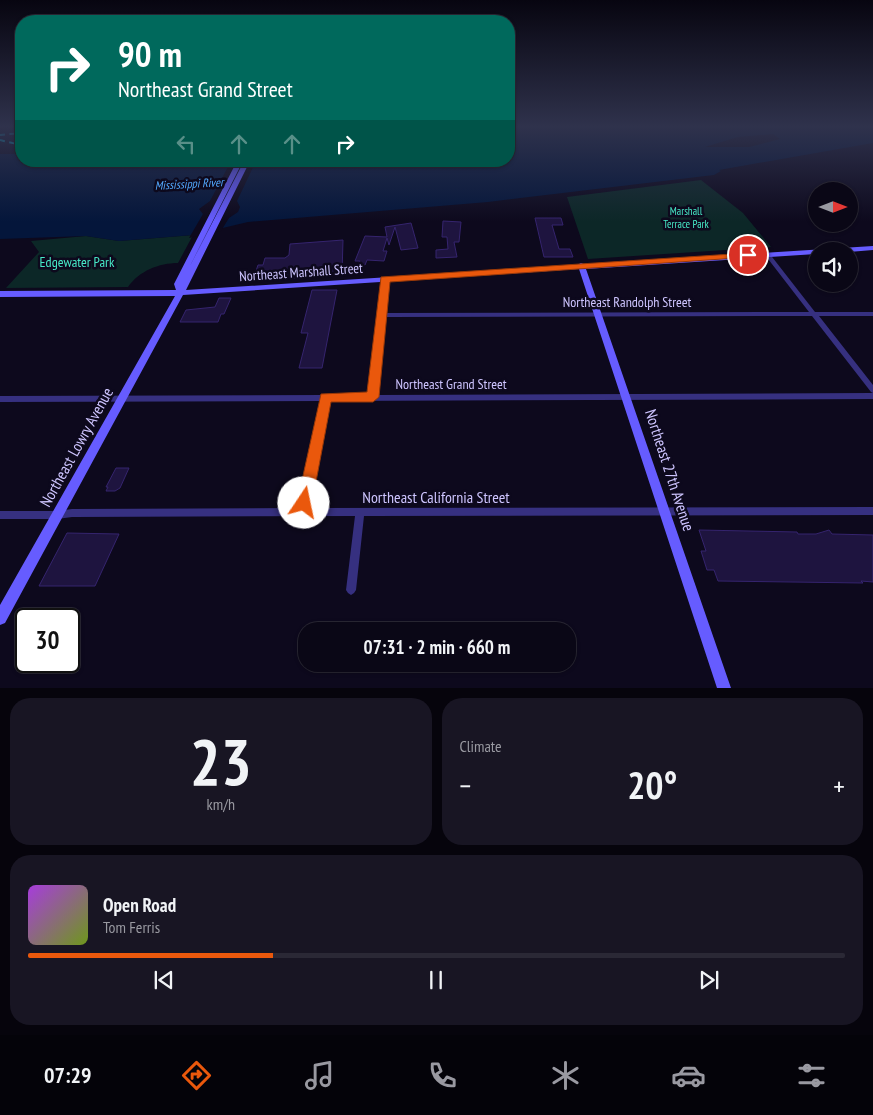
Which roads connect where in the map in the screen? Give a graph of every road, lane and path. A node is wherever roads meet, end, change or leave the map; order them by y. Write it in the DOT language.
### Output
graph roads {
  1 [pos="236,167"];
  2 [pos="244,167"];
  3 [pos="233,173"];
  4 [pos="873,248"];
  5 [pos="767,254"];
  6 [pos="581,265"];
  7 [pos="385,279"];
  8 [pos="180,293"];
  9 [pos="0,294"];
  10 [pos="814,314"];
  11 [pos="873,314"];
  12 [pos="381,315"];
  13 [pos="598,315"];
  14 [pos="873,390"];
  15 [pos="873,396"];
  16 [pos="326,397"];
  17 [pos="373,397"];
  18 [pos="628,397"];
  19 [pos="0,399"];
  20 [pos="121,399"];
  21 [pos="664,511"];
  22 [pos="873,511"];
  23 [pos="302,512"];
  24 [pos="360,512"];
  25 [pos="0,515"];
  26 [pos="57,515"];
  27 [pos="351,590"];
  28 [pos="0,618"];
  29 [pos="724,688"];
  1 -- 3 [label="street"];
  2 -- 8 [label="street, Northeast Lowry Avenue"];
  3 -- 8 [label="street, Northeast Lowry Avenue"];
  4 -- 5 [label="street, Northeast Marshall Street"];
  5 -- 6 [label="street, Northeast Marshall Street"];
  5 -- 10 [label="street"];
  6 -- 7 [label="street, Northeast Marshall Street"];
  6 -- 13 [label="street, Northeast 27th Avenue"];
  7 -- 8 [label="street, Northeast Marshall Street"];
  7 -- 12 [label="street"];
  8 -- 9 [label="street, Northeast Marshall Street"];
  8 -- 20 [label="street, Northeast Lowry Avenue"];
  10 -- 11 [label="street, Northeast Randolph Street"];
  10 -- 13 [label="street, Northeast Randolph Street"];
  10 -- 14 [label="street"];
  12 -- 13 [label="street, Northeast Randolph Street"];
  12 -- 17 [label="street"];
  13 -- 18 [label="street, Northeast 27th Avenue"];
  15 -- 18 [label="street, Northeast Grand Street"];
  16 -- 17 [label="street, Northeast Grand Street"];
  16 -- 20 [label="street, Northeast Grand Street"];
  16 -- 23 [label="street"];
  17 -- 18 [label="street, Northeast Grand Street"];
  18 -- 21 [label="street, Northeast 27th Avenue"];
  19 -- 20 [label="street, Northeast Grand Street"];
  20 -- 26 [label="street, Northeast Lowry Avenue"];
  21 -- 22 [label="street, Northeast California Street"];
  21 -- 24 [label="street, Northeast California Street"];
  21 -- 29 [label="street, Northeast 27th Avenue"];
  23 -- 24 [label="street, Northeast California Street"];
  23 -- 26 [label="street, Northeast California Street"];
  24 -- 27 [label="street"];
  25 -- 26 [label="street, Northeast California Street"];
  26 -- 28 [label="street, Northeast Lowry Avenue"];
}
